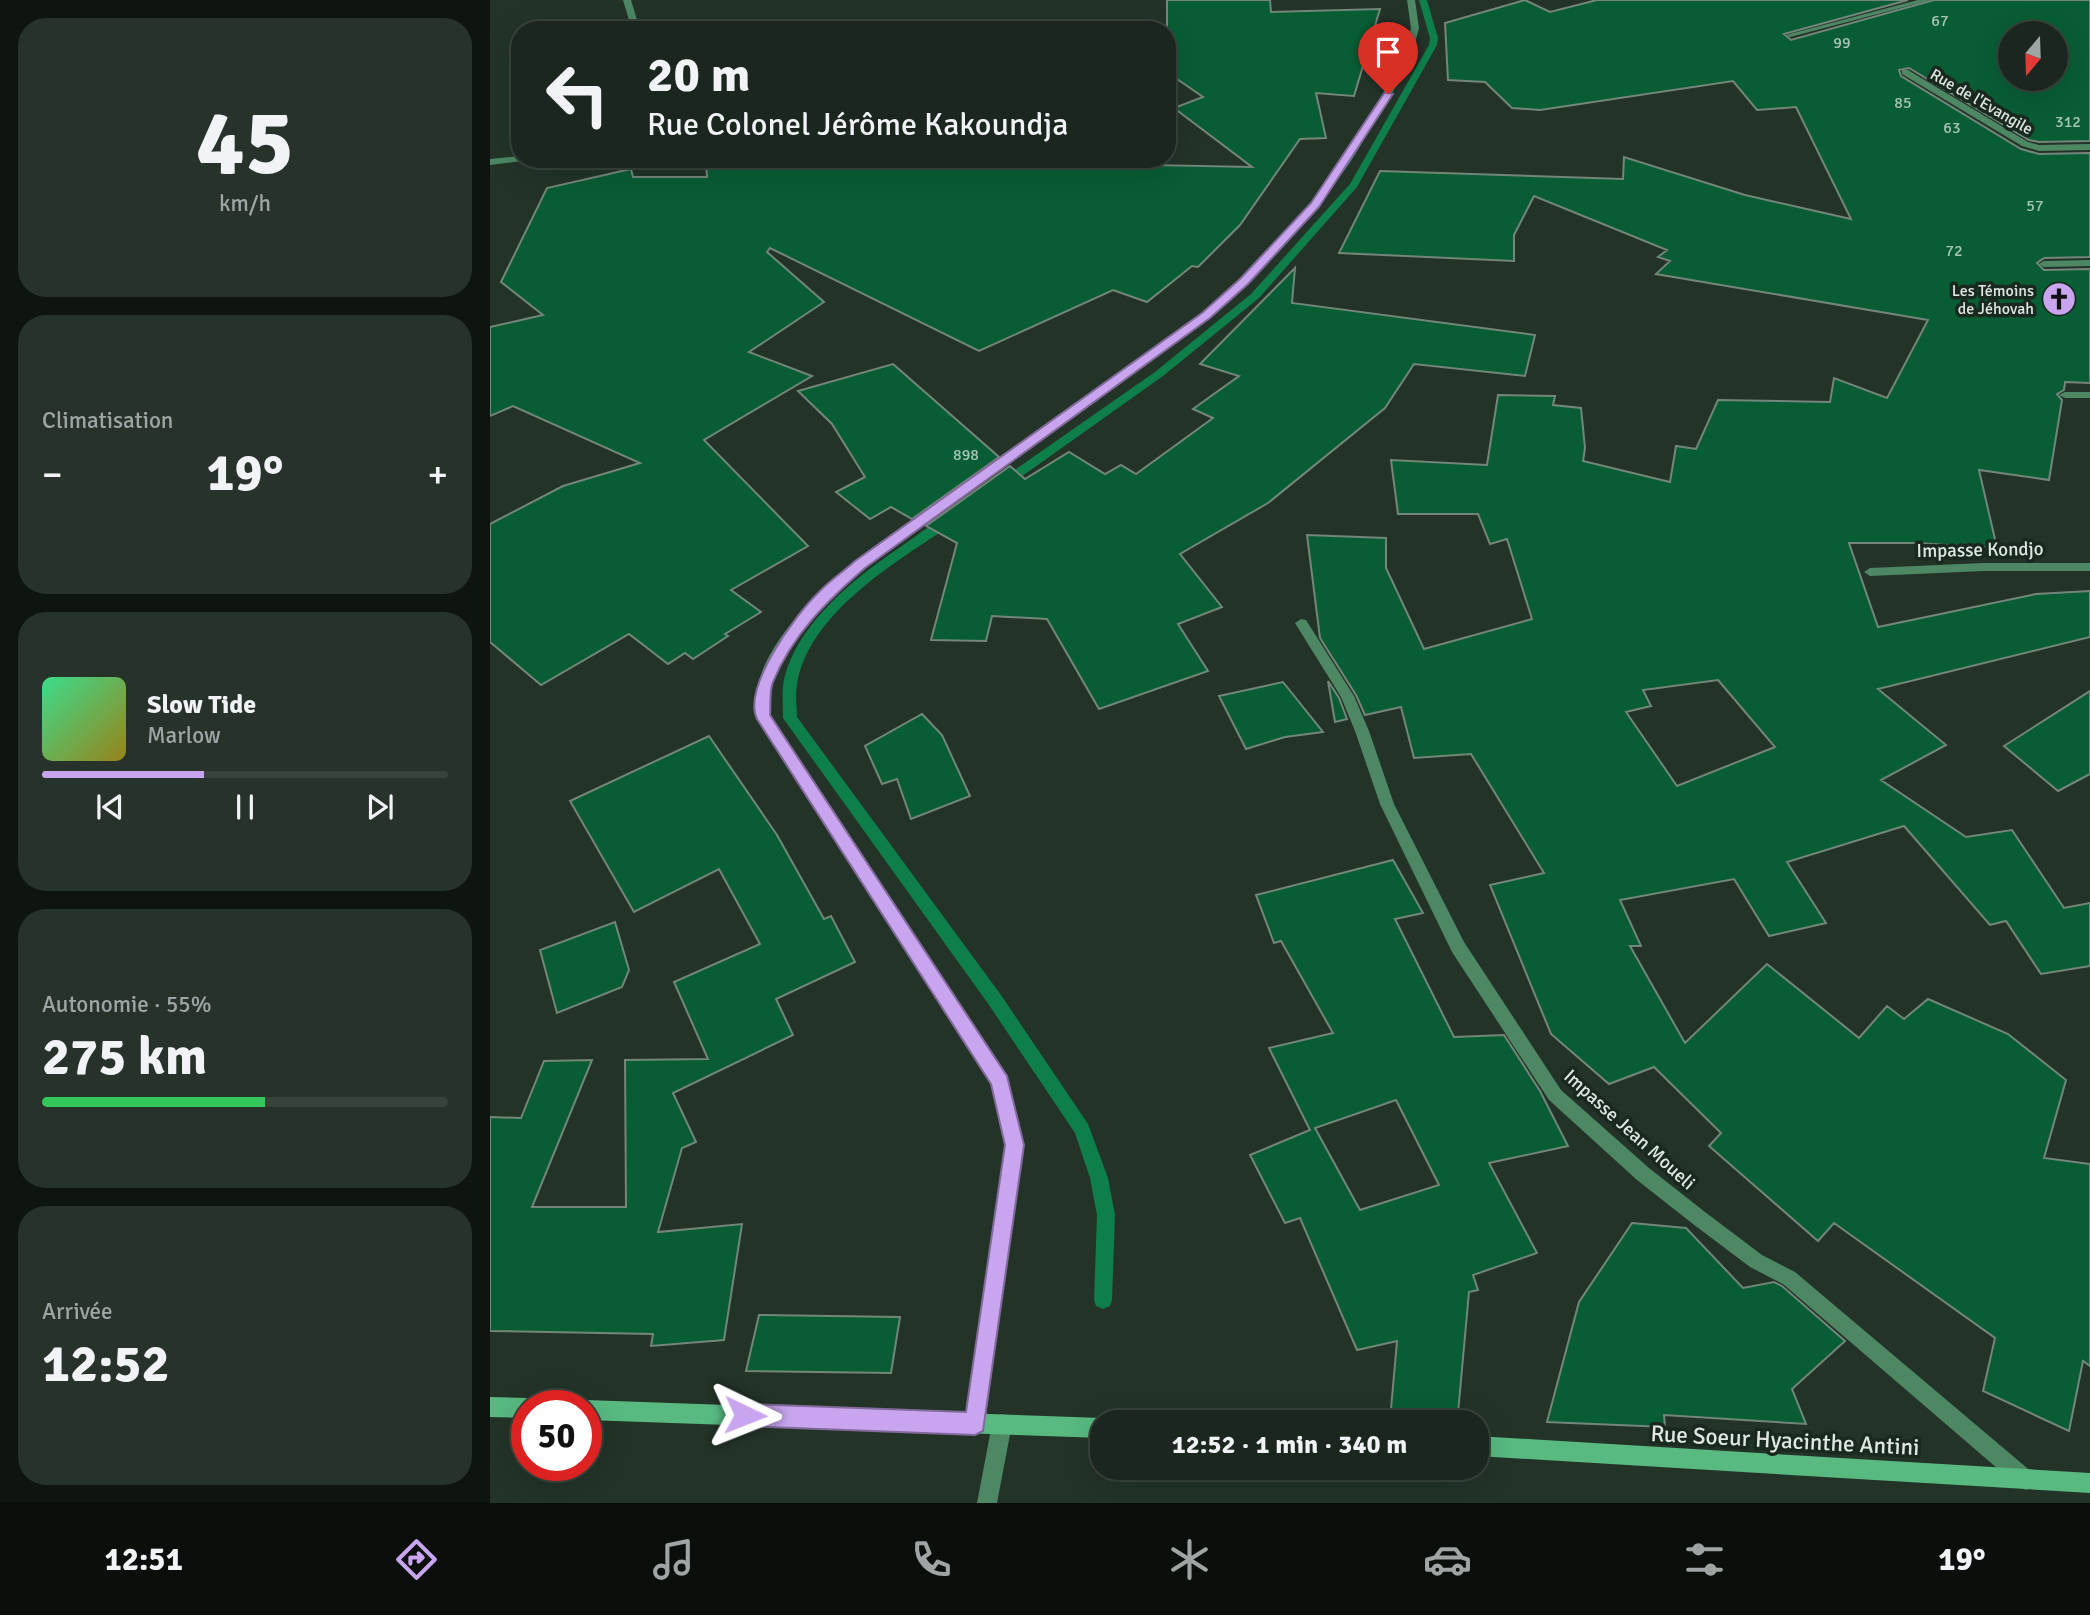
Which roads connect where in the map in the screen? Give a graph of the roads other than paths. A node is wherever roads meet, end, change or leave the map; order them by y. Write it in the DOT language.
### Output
graph roads {
  1 [pos="627,0"];
  2 [pos="1411,0"];
  3 [pos="1927,0"];
  4 [pos="633,21"];
  5 [pos="1790,35"];
  6 [pos="1905,72"];
  7 [pos="2090,147"];
  8 [pos="511,160"];
  9 [pos="490,162"];
  10 [pos="2090,263"];
  11 [pos="2044,264"];
  12 [pos="2065,395"];
  13 [pos="2090,395"];
  14 [pos="2090,567"];
  15 [pos="1870,572"];
  16 [pos="1301,623"];
  17 [pos="490,1407"];
  18 [pos="511,1408"];
  19 [pos="602,1411"];
  20 [pos="975,1423"];
  21 [pos="1002,1424"];
  22 [pos="1090,1428"];
  23 [pos="1489,1447"];
  24 [pos="2026,1479"];
  25 [pos="2090,1483"];
  26 [pos="987,1503"];
  1 -- 4 [label="street"];
  2 -- 20 [label="street"];
  3 -- 5 [label="street"];
  6 -- 7 [label="street, Rue de l'Evangile"];
  8 -- 9 [label="street"];
  10 -- 11 [label="street"];
  12 -- 13 [label="street"];
  14 -- 15 [label="street, Impasse Kondjo"];
  16 -- 24 [label="street, Impasse Jean Moueli"];
  17 -- 18 [label="main road"];
  19 -- 20 [label="main road"];
  20 -- 21 [label="main road"];
  21 -- 22 [label="main road"];
  21 -- 26 [label="street"];
  23 -- 24 [label="main road, Rue Soeur Hyacinthe Antini"];
  24 -- 25 [label="main road, Rue Soeur Hyacinthe Antini"];
}
